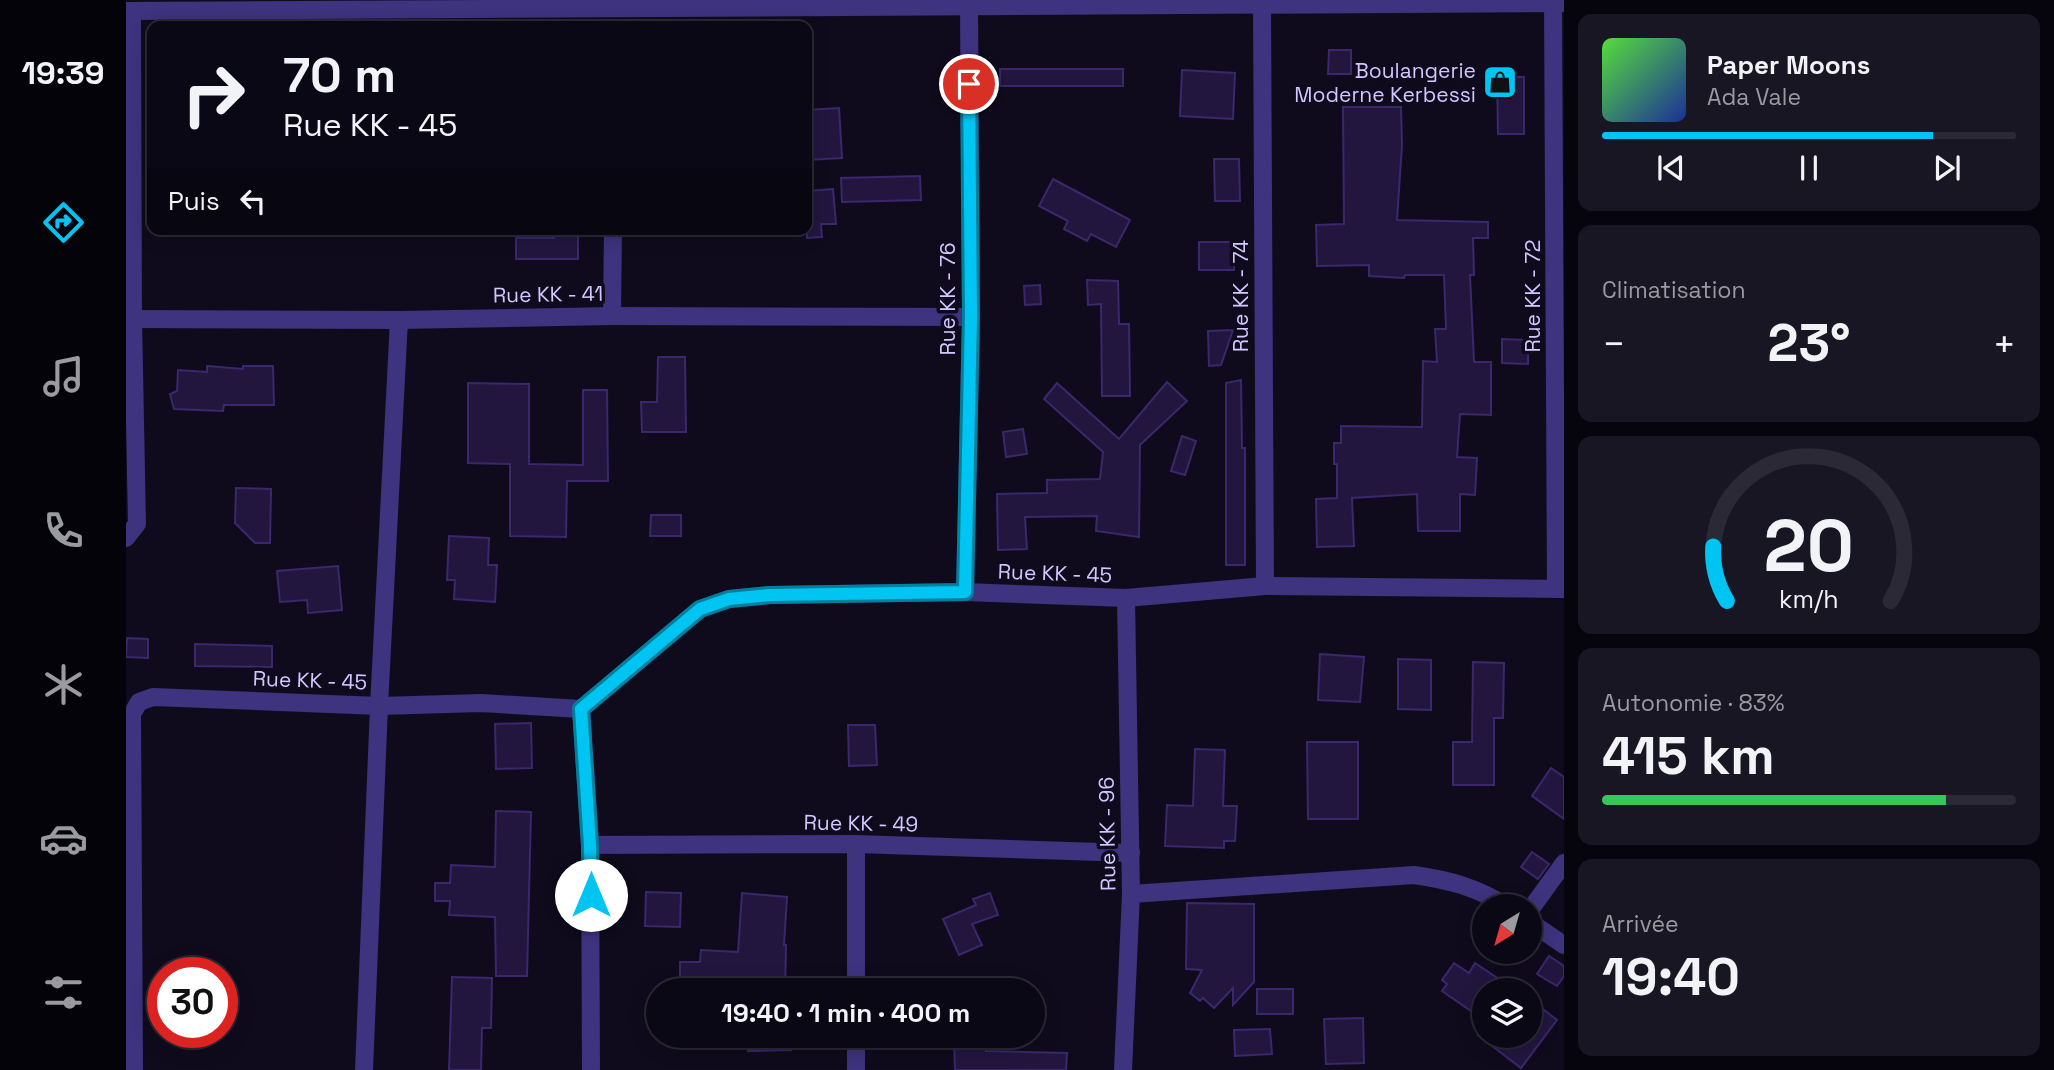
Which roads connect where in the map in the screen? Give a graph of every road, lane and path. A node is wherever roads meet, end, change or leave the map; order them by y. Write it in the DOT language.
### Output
graph roads {
  1 [pos="1327,2"];
  2 [pos="1550,2"];
  3 [pos="1141,3"];
  4 [pos="728,4"];
  5 [pos="1262,5"];
  6 [pos="171,6"];
  7 [pos="969,6"];
  8 [pos="129,11"];
  9 [pos="614,18"];
  10 [pos="613,235"];
  11 [pos="612,316"];
  12 [pos="971,317"];
  13 [pos="130,319"];
  14 [pos="399,320"];
  15 [pos="128,536"];
  16 [pos="1265,586"];
  17 [pos="1560,589"];
  18 [pos="965,592"];
  19 [pos="1126,598"];
  20 [pos="379,706"];
  21 [pos="581,709"];
  22 [pos="856,844"];
  23 [pos="590,845"];
  24 [pos="1130,853"];
  25 [pos="1564,863"];
  26 [pos="1131,894"];
  27 [pos="1485,894"];
  28 [pos="1542,894"];
  29 [pos="1542,930"];
  30 [pos="1564,945"];
  31 [pos="856,978"];
  32 [pos="130,1009"];
  33 [pos="856,1048"];
  34 [pos="134,1070"];
  35 [pos="364,1070"];
  36 [pos="591,1070"];
  37 [pos="856,1070"];
  38 [pos="1123,1070"];
  1 -- 2 [label="street"];
  1 -- 5 [label="street"];
  2 -- 17 [label="street, Rue KK - 72"];
  3 -- 5 [label="street"];
  3 -- 7 [label="street"];
  4 -- 7 [label="street"];
  4 -- 9 [label="street"];
  5 -- 16 [label="street, Rue KK - 74"];
  6 -- 8 [label="street"];
  6 -- 9 [label="street"];
  7 -- 12 [label="street, Rue KK - 76"];
  8 -- 13 [label="street"];
  10 -- 11 [label="street"];
  11 -- 12 [label="street, Rue KK - 41"];
  11 -- 14 [label="street, Rue KK - 41"];
  12 -- 18 [label="street, Rue KK - 76"];
  13 -- 14 [label="street, Rue KK - 41"];
  13 -- 15 [label="street"];
  14 -- 20 [label="street"];
  16 -- 17 [label="street, Rue KK - 45"];
  16 -- 19 [label="street, Rue KK - 45"];
  18 -- 19 [label="street, Rue KK - 45"];
  18 -- 21 [label="street, Rue KK - 45"];
  19 -- 24 [label="street, Rue KK - 96"];
  20 -- 21 [label="street, Rue KK - 45"];
  20 -- 32 [label="street, Rue KK - 45"];
  20 -- 35 [label="street"];
  21 -- 23 [label="street"];
  22 -- 23 [label="street, Rue KK - 49"];
  22 -- 24 [label="street, Rue KK - 49"];
  22 -- 31 [label="street"];
  23 -- 36 [label="street"];
  24 -- 26 [label="street, Rue KK - 96"];
  25 -- 28 [label="street"];
  26 -- 27 [label="street"];
  26 -- 38 [label="street, Rue KK - 96"];
  29 -- 30 [label="street"];
  32 -- 34 [label="street"];
  33 -- 37 [label="street"];
}
